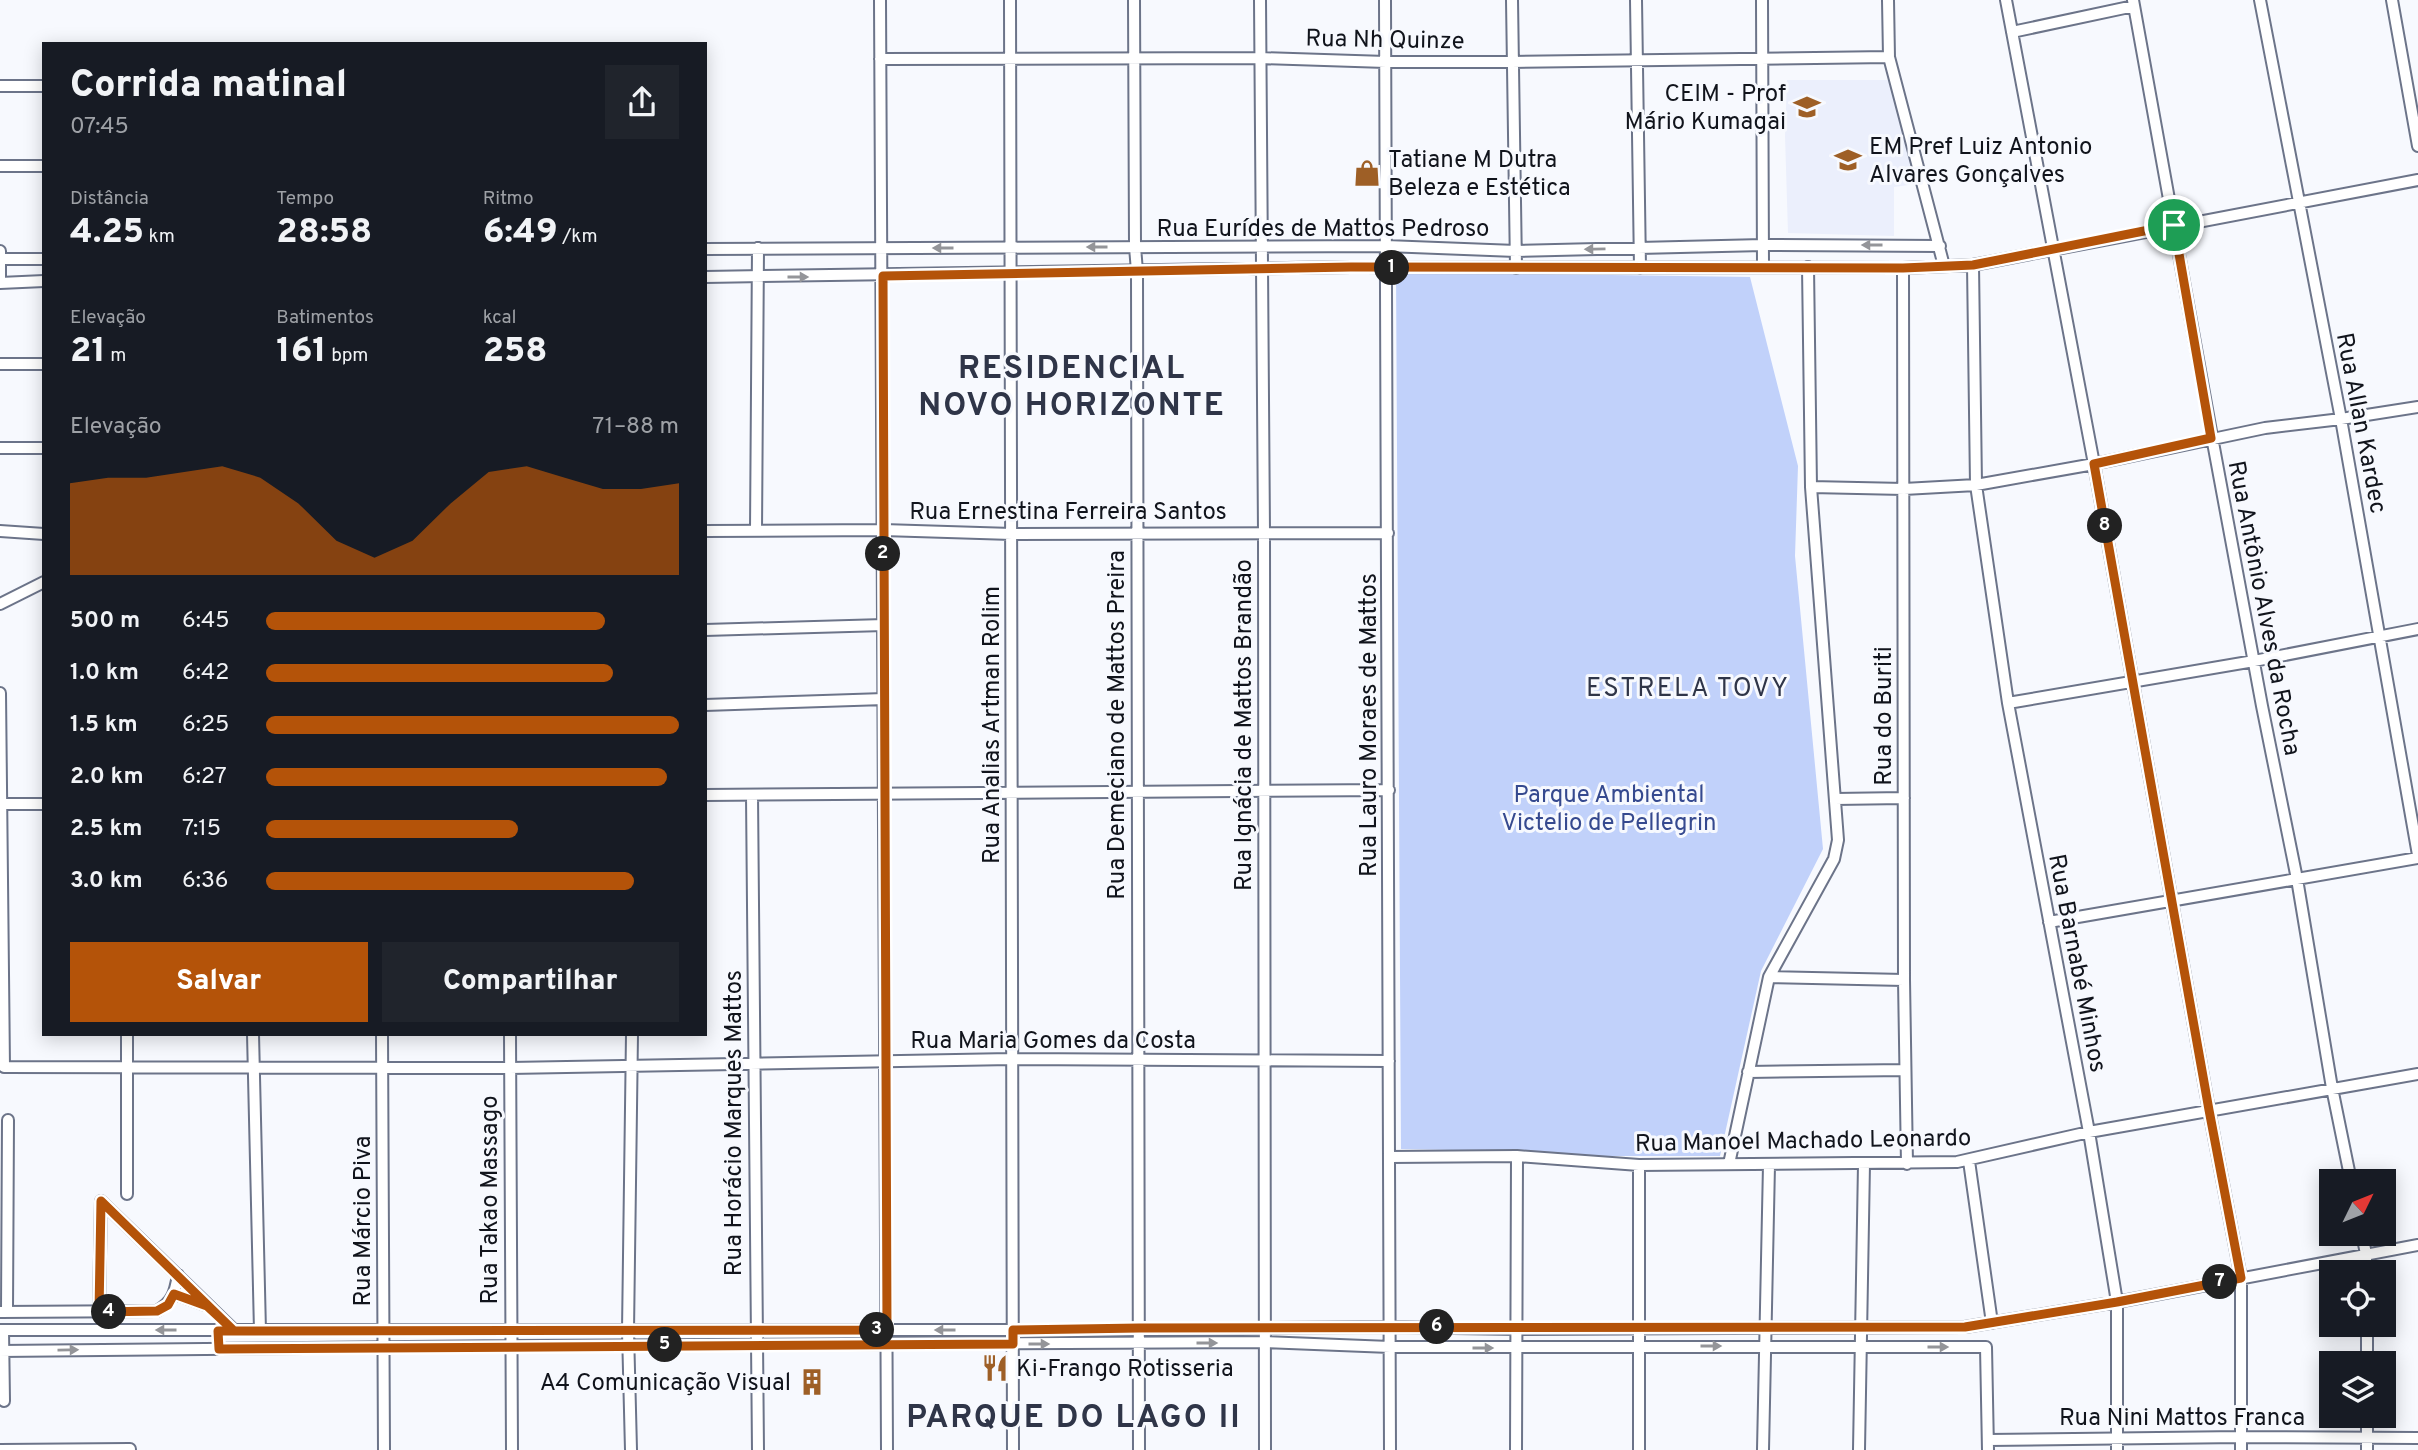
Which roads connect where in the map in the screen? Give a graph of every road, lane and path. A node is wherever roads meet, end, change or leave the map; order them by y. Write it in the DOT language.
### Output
graph roads {
  1 [pos="880,0"];
  2 [pos="1010,0"];
  3 [pos="1134,0"];
  4 [pos="1260,0"];
  5 [pos="1385,0"];
  6 [pos="1512,0"];
  7 [pos="1636,0"];
  8 [pos="1762,0"];
  9 [pos="1888,0"];
  10 [pos="2006,0"];
  11 [pos="2260,0"];
  12 [pos="2392,0"];
  13 [pos="2134,3"];
  14 [pos="2011,32"];
  15 [pos="1763,57"];
  16 [pos="1889,57"];
  17 [pos="880,58"];
  18 [pos="1011,58"];
  19 [pos="1134,58"];
  20 [pos="1260,58"];
  21 [pos="1635,61"];
  22 [pos="1386,62"];
  23 [pos="1512,62"];
  24 [pos="0,86"];
  25 [pos="42,86"];
  26 [pos="2418,146"];
  27 [pos="0,166"];
  28 [pos="42,166"];
  29 [pos="2418,180"];
  30 [pos="2300,203"];
  31 [pos="2174,225"];
  32 [pos="1763,245"];
  33 [pos="1386,246"];
  34 [pos="1940,246"];
  35 [pos="1135,247"];
  36 [pos="1261,247"];
  37 [pos="758,248"];
  38 [pos="882,248"];
  39 [pos="1012,248"];
  40 [pos="1639,248"];
  41 [pos="707,249"];
  42 [pos="2053,249"];
  43 [pos="0,251"];
  44 [pos="1516,251"];
  45 [pos="0,259"];
  46 [pos="42,259"];
  47 [pos="1973,265"];
  48 [pos="1944,266"];
  49 [pos="1763,267"];
  50 [pos="1808,267"];
  51 [pos="1386,268"];
  52 [pos="1516,268"];
  53 [pos="1640,268"];
  54 [pos="1903,268"];
  55 [pos="1262,270"];
  56 [pos="1137,271"];
  57 [pos="1011,273"];
  58 [pos="883,276"];
  59 [pos="707,277"];
  60 [pos="758,277"];
  61 [pos="0,281"];
  62 [pos="42,281"];
  63 [pos="0,364"];
  64 [pos="42,364"];
  65 [pos="2418,407"];
  66 [pos="2340,419"];
  67 [pos="2211,438"];
  68 [pos="0,448"];
  69 [pos="42,448"];
  70 [pos="2094,464"];
  71 [pos="1976,485"];
  72 [pos="1811,487"];
  73 [pos="1904,489"];
  74 [pos="883,530"];
  75 [pos="0,531"];
  76 [pos="707,531"];
  77 [pos="756,531"];
  78 [pos="1264,532"];
  79 [pos="1388,533"];
  80 [pos="42,534"];
  81 [pos="1013,534"];
  82 [pos="1137,534"];
  83 [pos="42,583"];
  84 [pos="0,604"];
  85 [pos="884,625"];
  86 [pos="2418,629"];
  87 [pos="707,630"];
  88 [pos="2380,635"];
  89 [pos="2254,661"];
  90 [pos="2132,682"];
  91 [pos="0,693"];
  92 [pos="884,699"];
  93 [pos="2008,703"];
  94 [pos="707,705"];
  95 [pos="1263,790"];
  96 [pos="1389,790"];
  97 [pos="1137,791"];
  98 [pos="1011,792"];
  99 [pos="884,793"];
  100 [pos="707,795"];
  101 [pos="752,795"];
  102 [pos="1904,798"];
  103 [pos="1835,799"];
  104 [pos="1,804"];
  105 [pos="42,804"];
  106 [pos="2418,856"];
  107 [pos="2297,879"];
  108 [pos="2171,901"];
  109 [pos="2049,922"];
  110 [pos="1769,977"];
  111 [pos="1904,980"];
  112 [pos="127,1036"];
  113 [pos="253,1036"];
  114 [pos="382,1036"];
  115 [pos="510,1036"];
  116 [pos="632,1036"];
  117 [pos="1011,1059"];
  118 [pos="1138,1059"];
  119 [pos="1264,1060"];
  120 [pos="886,1061"];
  121 [pos="1389,1061"];
  122 [pos="754,1064"];
  123 [pos="632,1065"];
  124 [pos="127,1068"];
  125 [pos="253,1068"];
  126 [pos="382,1068"];
  127 [pos="510,1069"];
  128 [pos="1905,1070"];
  129 [pos="1748,1072"];
  130 [pos="2418,1074"];
  131 [pos="2332,1088"];
  132 [pos="2209,1110"];
  133 [pos="8,1120"];
  134 [pos="2089,1132"];
  135 [pos="1517,1156"];
  136 [pos="1390,1157"];
  137 [pos="1969,1161"];
  138 [pos="1729,1164"];
  139 [pos="1864,1164"];
  140 [pos="1907,1164"];
  141 [pos="1639,1165"];
  142 [pos="1769,1165"];
  143 [pos="2349,1169"];
  144 [pos="128,1194"];
  145 [pos="2418,1245"];
  146 [pos="2364,1246"];
  147 [pos="2366,1254"];
  148 [pos="2366,1260"];
  149 [pos="178,1275"];
  150 [pos="2241,1278"];
  151 [pos="174,1294"];
  152 [pos="2117,1302"];
  153 [pos="207,1306"];
  154 [pos="3,1312"];
  155 [pos="99,1312"];
  156 [pos="1992,1323"];
  157 [pos="1862,1326"];
  158 [pos="1390,1327"];
  159 [pos="1765,1327"];
  160 [pos="1139,1328"];
  161 [pos="1265,1328"];
  162 [pos="1639,1328"];
  163 [pos="1517,1329"];
  164 [pos="1,1330"];
  165 [pos="887,1330"];
  166 [pos="1013,1330"];
  167 [pos="218,1331"];
  168 [pos="234,1331"];
  169 [pos="260,1331"];
  170 [pos="383,1331"];
  171 [pos="511,1331"];
  172 [pos="628,1331"];
  173 [pos="755,1331"];
  174 [pos="1265,1342"];
  175 [pos="1139,1343"];
  176 [pos="1013,1344"];
  177 [pos="628,1345"];
  178 [pos="755,1345"];
  179 [pos="887,1345"];
  180 [pos="511,1346"];
  181 [pos="1639,1346"];
  182 [pos="1766,1346"];
  183 [pos="1860,1346"];
  184 [pos="383,1347"];
  185 [pos="1390,1347"];
  186 [pos="1516,1348"];
  187 [pos="219,1349"];
  188 [pos="1,1351"];
  189 [pos="4,1401"];
  190 [pos="2367,1428"];
  191 [pos="2241,1437"];
  192 [pos="2117,1438"];
  193 [pos="2367,1438"];
  194 [pos="2418,1438"];
  195 [pos="1988,1445"];
  196 [pos="130,1449"];
  197 [pos="0,1450"];
  198 [pos="9,1450"];
  199 [pos="119,1450"];
  200 [pos="384,1450"];
  201 [pos="512,1450"];
  202 [pos="631,1450"];
  203 [pos="758,1450"];
  204 [pos="887,1450"];
  205 [pos="1013,1450"];
  206 [pos="1139,1450"];
  207 [pos="1265,1450"];
  208 [pos="1390,1450"];
  209 [pos="1516,1450"];
  210 [pos="1639,1450"];
  211 [pos="1763,1450"];
  212 [pos="1859,1450"];
  213 [pos="2117,1450"];
  214 [pos="2241,1450"];
  215 [pos="2367,1450"];
  1 -- 17 [label="street"];
  2 -- 18 [label="street, Rua Analias Artman Rolim"];
  3 -- 19 [label="street, Rua Demeciano de Mattos Preira"];
  4 -- 20 [label="street, Rua Ignácia de Mattos Brandão"];
  5 -- 22 [label="street, Rua Lauro Moraes de Mattos"];
  6 -- 23 [label="street"];
  7 -- 21 [label="street"];
  8 -- 15 [label="street"];
  9 -- 16 [label="street"];
  10 -- 14 [label="street"];
  11 -- 30 [label="street, Rua Allan Kardec"];
  12 -- 26 [label="street"];
  13 -- 14 [label="street"];
  13 -- 31 [label="street, Rua Antônio Alves da Rocha"];
  14 -- 42 [label="street"];
  15 -- 16 [label="street, Rua Nh Quinze"];
  15 -- 21 [label="street, Rua Nh Quinze"];
  15 -- 32 [label="street"];
  16 -- 34 [label="street"];
  17 -- 18 [label="street, Rua Nh Quinze"];
  17 -- 38 [label="street"];
  18 -- 19 [label="street, Rua Nh Quinze"];
  18 -- 39 [label="street, Rua Analias Artman Rolim"];
  19 -- 20 [label="street, Rua Nh Quinze"];
  19 -- 35 [label="street, Rua Demeciano de Mattos Preira"];
  20 -- 22 [label="street, Rua Nh Quinze"];
  20 -- 36 [label="street, Rua Ignácia de Mattos Brandão"];
  21 -- 23 [label="street, Rua Nh Quinze"];
  21 -- 40 [label="street"];
  22 -- 23 [label="street, Rua Nh Quinze"];
  22 -- 33 [label="street, Rua Lauro Moraes de Mattos"];
  23 -- 44 [label="street"];
  24 -- 25 [label="street"];
  27 -- 28 [label="street"];
  29 -- 30 [label="street, Rua Eurídes de Mattos Pedroso"];
  30 -- 31 [label="street, Rua Eurídes de Mattos Pedroso"];
  30 -- 66 [label="street, Rua Allan Kardec"];
  31 -- 42 [label="street, Rua Eurídes de Mattos Pedroso"];
  31 -- 67 [label="street, Rua Antônio Alves da Rocha"];
  34 -- 32 [label="street, Rua Eurídes de Mattos Pedroso, one-way"];
  32 -- 40 [label="street, Rua Eurídes de Mattos Pedroso"];
  32 -- 49 [label="street"];
  33 -- 36 [label="street, Rua Eurídes de Mattos Pedroso"];
  33 -- 44 [label="street, Rua Eurídes de Mattos Pedroso"];
  33 -- 51 [label="street, Rua Lauro Moraes de Mattos"];
  34 -- 48 [label="street"];
  35 -- 36 [label="street, Rua Eurídes de Mattos Pedroso"];
  35 -- 39 [label="street, Rua Eurídes de Mattos Pedroso, one-way"];
  35 -- 56 [label="street, Rua Demeciano de Mattos Preira"];
  36 -- 55 [label="street, Rua Ignácia de Mattos Brandão"];
  37 -- 38 [label="street, Rua Eurídes de Mattos Pedroso"];
  37 -- 41 [label="street, Rua Eurídes de Mattos Pedroso"];
  37 -- 60 [label="street"];
  39 -- 38 [label="street, Rua Eurídes de Mattos Pedroso, one-way"];
  38 -- 58 [label="street"];
  39 -- 57 [label="street, Rua Analias Artman Rolim"];
  40 -- 44 [label="street, Rua Eurídes de Mattos Pedroso, one-way"];
  40 -- 53 [label="street"];
  42 -- 47 [label="street, Rua Eurídes de Mattos Pedroso"];
  42 -- 70 [label="street"];
  43 -- 45 [label="street"];
  44 -- 52 [label="street"];
  45 -- 46 [label="street"];
  45 -- 61 [label="street"];
  47 -- 48 [label="street, Rua Eurídes de Mattos Pedroso"];
  47 -- 71 [label="street, Rua Barnabé Minhos"];
  48 -- 54 [label="street, Rua Eurídes de Mattos Pedroso"];
  49 -- 50 [label="street, Rua Eurídes de Mattos Pedroso"];
  49 -- 53 [label="street, Rua Eurídes de Mattos Pedroso"];
  50 -- 54 [label="street, Rua Eurídes de Mattos Pedroso"];
  50 -- 72 [label="street"];
  51 -- 52 [label="street, Rua Eurídes de Mattos Pedroso"];
  51 -- 55 [label="street, Rua Eurídes de Mattos Pedroso"];
  51 -- 79 [label="street, Rua Lauro Moraes de Mattos"];
  52 -- 53 [label="street, Rua Eurídes de Mattos Pedroso"];
  54 -- 73 [label="street, Rua do Buriti"];
  55 -- 56 [label="street, Rua Eurídes de Mattos Pedroso"];
  55 -- 78 [label="street, Rua Ignácia de Mattos Brandão"];
  56 -- 57 [label="street, Rua Eurídes de Mattos Pedroso"];
  56 -- 82 [label="street, Rua Demeciano de Mattos Preira"];
  57 -- 58 [label="street, Rua Eurídes de Mattos Pedroso"];
  57 -- 81 [label="street, Rua Analias Artman Rolim"];
  60 -- 58 [label="street, Rua Eurídes de Mattos Pedroso, one-way"];
  58 -- 74 [label="street"];
  59 -- 60 [label="street, Rua Eurídes de Mattos Pedroso"];
  60 -- 77 [label="street"];
  61 -- 62 [label="street"];
  63 -- 64 [label="street"];
  65 -- 66 [label="street"];
  66 -- 67 [label="street"];
  66 -- 88 [label="street, Rua Allan Kardec"];
  67 -- 70 [label="street"];
  67 -- 89 [label="street, Rua Antônio Alves da Rocha"];
  68 -- 69 [label="street"];
  70 -- 71 [label="street"];
  70 -- 90 [label="street"];
  71 -- 73 [label="street"];
  71 -- 93 [label="street, Rua Barnabé Minhos"];
  72 -- 73 [label="street"];
  72 -- 103 [label="street"];
  73 -- 102 [label="street, Rua do Buriti"];
  74 -- 77 [label="street, Rua Ernestina Ferreira Santos"];
  74 -- 81 [label="street, Rua Ernestina Ferreira Santos"];
  74 -- 85 [label="street"];
  75 -- 80 [label="street"];
  76 -- 77 [label="street, Rua Ernestina Ferreira Santos"];
  78 -- 79 [label="street, Rua Ernestina Ferreira Santos"];
  78 -- 82 [label="street, Rua Ernestina Ferreira Santos"];
  78 -- 95 [label="street, Rua Ignácia de Mattos Brandão"];
  79 -- 96 [label="street, Rua Lauro Moraes de Mattos"];
  81 -- 82 [label="street, Rua Ernestina Ferreira Santos"];
  81 -- 98 [label="street, Rua Analias Artman Rolim"];
  82 -- 97 [label="street, Rua Demeciano de Mattos Preira"];
  83 -- 84 [label="street"];
  85 -- 87 [label="street"];
  85 -- 92 [label="street"];
  86 -- 88 [label="street"];
  88 -- 89 [label="street"];
  88 -- 106 [label="street, Rua Allan Kardec"];
  89 -- 90 [label="street"];
  89 -- 107 [label="street, Rua Antônio Alves da Rocha"];
  90 -- 93 [label="street"];
  90 -- 108 [label="street"];
  91 -- 104 [label="street"];
  92 -- 94 [label="street"];
  92 -- 99 [label="street"];
  93 -- 109 [label="street, Rua Barnabé Minhos"];
  95 -- 96 [label="street"];
  95 -- 97 [label="street"];
  95 -- 119 [label="street, Rua Ignácia de Mattos Brandão"];
  96 -- 121 [label="street, Rua Lauro Moraes de Mattos"];
  97 -- 98 [label="street"];
  97 -- 118 [label="street, Rua Demeciano de Mattos Preira"];
  98 -- 99 [label="street"];
  98 -- 117 [label="street, Rua Analias Artman Rolim"];
  99 -- 101 [label="street"];
  99 -- 120 [label="street"];
  100 -- 101 [label="street"];
  101 -- 122 [label="street, Rua Horácio Marques Mattos"];
  102 -- 103 [label="street"];
  102 -- 111 [label="street, Rua do Buriti"];
  103 -- 110 [label="street"];
  104 -- 105 [label="street"];
  104 -- 124 [label="street, Rua Maria Gomes da Costa"];
  106 -- 107 [label="street"];
  107 -- 108 [label="street"];
  107 -- 131 [label="street, Rua Antônio Alves da Rocha"];
  108 -- 109 [label="street"];
  108 -- 132 [label="street"];
  109 -- 134 [label="street, Rua Barnabé Minhos"];
  110 -- 111 [label="street"];
  110 -- 129 [label="street"];
  111 -- 128 [label="street, Rua do Buriti"];
  112 -- 124 [label="street"];
  113 -- 125 [label="street"];
  114 -- 126 [label="street, Rua Márcio Piva"];
  115 -- 127 [label="street, Rua Takao Massago"];
  116 -- 123 [label="street"];
  117 -- 118 [label="street, Rua Maria Gomes da Costa"];
  117 -- 120 [label="street, Rua Maria Gomes da Costa"];
  117 -- 166 [label="street, Rua Analias Artman Rolim"];
  118 -- 119 [label="street, Rua Maria Gomes da Costa"];
  118 -- 160 [label="street, Rua Demeciano de Mattos Preira"];
  119 -- 121 [label="street, Rua Maria Gomes da Costa"];
  119 -- 161 [label="street, Rua Ignácia de Mattos Brandão"];
  120 -- 122 [label="street, Rua Maria Gomes da Costa"];
  120 -- 165 [label="street"];
  121 -- 136 [label="street, Rua Lauro Moraes de Mattos"];
  122 -- 123 [label="street, Rua Maria Gomes da Costa"];
  122 -- 173 [label="street, Rua Horácio Marques Mattos"];
  123 -- 127 [label="street, Rua Maria Gomes da Costa"];
  123 -- 172 [label="street"];
  124 -- 125 [label="street, Rua Maria Gomes da Costa"];
  124 -- 144 [label="street"];
  125 -- 126 [label="street, Rua Maria Gomes da Costa"];
  125 -- 169 [label="street"];
  126 -- 127 [label="street, Rua Maria Gomes da Costa"];
  126 -- 170 [label="street, Rua Márcio Piva"];
  127 -- 171 [label="street, Rua Takao Massago"];
  128 -- 129 [label="street"];
  128 -- 140 [label="street, Rua do Buriti"];
  129 -- 138 [label="street"];
  130 -- 131 [label="street, Rua Manoel Machado Leonardo"];
  131 -- 132 [label="street, Rua Manoel Machado Leonardo"];
  131 -- 143 [label="street, Rua Antônio Alves da Rocha"];
  132 -- 134 [label="street, Rua Manoel Machado Leonardo"];
  132 -- 150 [label="street"];
  133 -- 154 [label="street"];
  134 -- 137 [label="street, Rua Manoel Machado Leonardo"];
  134 -- 152 [label="street, Rua Barnabé Minhos"];
  135 -- 136 [label="street, Rua Manoel Machado Leonardo"];
  135 -- 141 [label="street, Rua Manoel Machado Leonardo"];
  135 -- 163 [label="street"];
  136 -- 158 [label="street, Rua Lauro Moraes de Mattos"];
  137 -- 140 [label="street, Rua Manoel Machado Leonardo"];
  137 -- 156 [label="street"];
  138 -- 141 [label="street, Rua Manoel Machado Leonardo"];
  138 -- 142 [label="street, Rua Manoel Machado Leonardo"];
  139 -- 140 [label="street, Rua Manoel Machado Leonardo"];
  139 -- 142 [label="street, Rua Manoel Machado Leonardo"];
  139 -- 157 [label="street"];
  141 -- 162 [label="street"];
  142 -- 159 [label="street"];
  145 -- 147 [label="street"];
  146 -- 147 [label="street"];
  147 -- 148 [label="street"];
  147 -- 150 [label="street"];
  149 -- 151 [label="street"];
  149 -- 153 [label="street"];
  149 -- 155 [label="street"];
  150 -- 152 [label="street"];
  150 -- 191 [label="street"];
  151 -- 153 [label="street"];
  151 -- 155 [label="street"];
  152 -- 156 [label="street"];
  152 -- 192 [label="street, Rua Barnabé Minhos"];
  153 -- 168 [label="street"];
  154 -- 155 [label="street"];
  156 -- 157 [label="street"];
  157 -- 159 [label="street"];
  157 -- 183 [label="street"];
  158 -- 161 [label="street"];
  158 -- 163 [label="street"];
  158 -- 185 [label="street, Rua Lauro Moraes de Mattos"];
  159 -- 162 [label="street"];
  159 -- 182 [label="street"];
  160 -- 161 [label="street"];
  160 -- 166 [label="street"];
  160 -- 175 [label="street, Rua Demeciano de Mattos Preira"];
  161 -- 174 [label="street, Rua Ignácia de Mattos Brandão"];
  162 -- 163 [label="street"];
  162 -- 181 [label="street"];
  163 -- 186 [label="street"];
  167 -- 164 [label="street, one-way"];
  164 -- 188 [label="street"];
  166 -- 165 [label="street, one-way"];
  165 -- 173 [label="street"];
  165 -- 179 [label="street"];
  166 -- 176 [label="street, Rua Analias Artman Rolim"];
  167 -- 168 [label="street"];
  167 -- 187 [label="street"];
  168 -- 169 [label="street"];
  169 -- 170 [label="street"];
  170 -- 171 [label="street"];
  170 -- 184 [label="street, Rua Márcio Piva"];
  171 -- 172 [label="street"];
  171 -- 180 [label="street, Rua Takao Massago"];
  172 -- 173 [label="street"];
  172 -- 177 [label="street"];
  173 -- 178 [label="street, Rua Horácio Marques Mattos"];
  175 -- 174 [label="street, one-way"];
  174 -- 185 [label="street"];
  174 -- 207 [label="street, Rua Ignácia de Mattos Brandão"];
  176 -- 175 [label="street, one-way"];
  175 -- 206 [label="street, Rua Demeciano de Mattos Preira"];
  176 -- 179 [label="street"];
  176 -- 205 [label="street, Rua Analias Artman Rolim"];
  177 -- 178 [label="street"];
  177 -- 180 [label="street"];
  177 -- 202 [label="street"];
  178 -- 179 [label="street"];
  178 -- 203 [label="street, Rua Horácio Marques Mattos"];
  179 -- 204 [label="street"];
  180 -- 184 [label="street"];
  180 -- 201 [label="street, Rua Takao Massago"];
  181 -- 182 [label="street, one-way"];
  181 -- 186 [label="street"];
  181 -- 210 [label="street"];
  182 -- 183 [label="street"];
  182 -- 211 [label="street"];
  183 -- 195 [label="street, one-way"];
  183 -- 212 [label="street"];
  184 -- 187 [label="street"];
  184 -- 200 [label="street, Rua Márcio Piva"];
  185 -- 186 [label="street, one-way"];
  185 -- 208 [label="street, Rua Lauro Moraes de Mattos"];
  186 -- 209 [label="street"];
  188 -- 187 [label="street, one-way"];
  188 -- 189 [label="street"];
  190 -- 193 [label="street"];
  191 -- 192 [label="street, Rua Nini Mattos Franca"];
  191 -- 193 [label="street, Rua Nini Mattos Franca"];
  191 -- 214 [label="street"];
  192 -- 195 [label="street, Rua Nini Mattos Franca"];
  192 -- 213 [label="street, Rua Barnabé Minhos"];
  193 -- 194 [label="street, Rua Nini Mattos Franca"];
  193 -- 215 [label="street"];
  196 -- 199 [label="street"];
  197 -- 198 [label="street"];
  198 -- 199 [label="street"];
}
